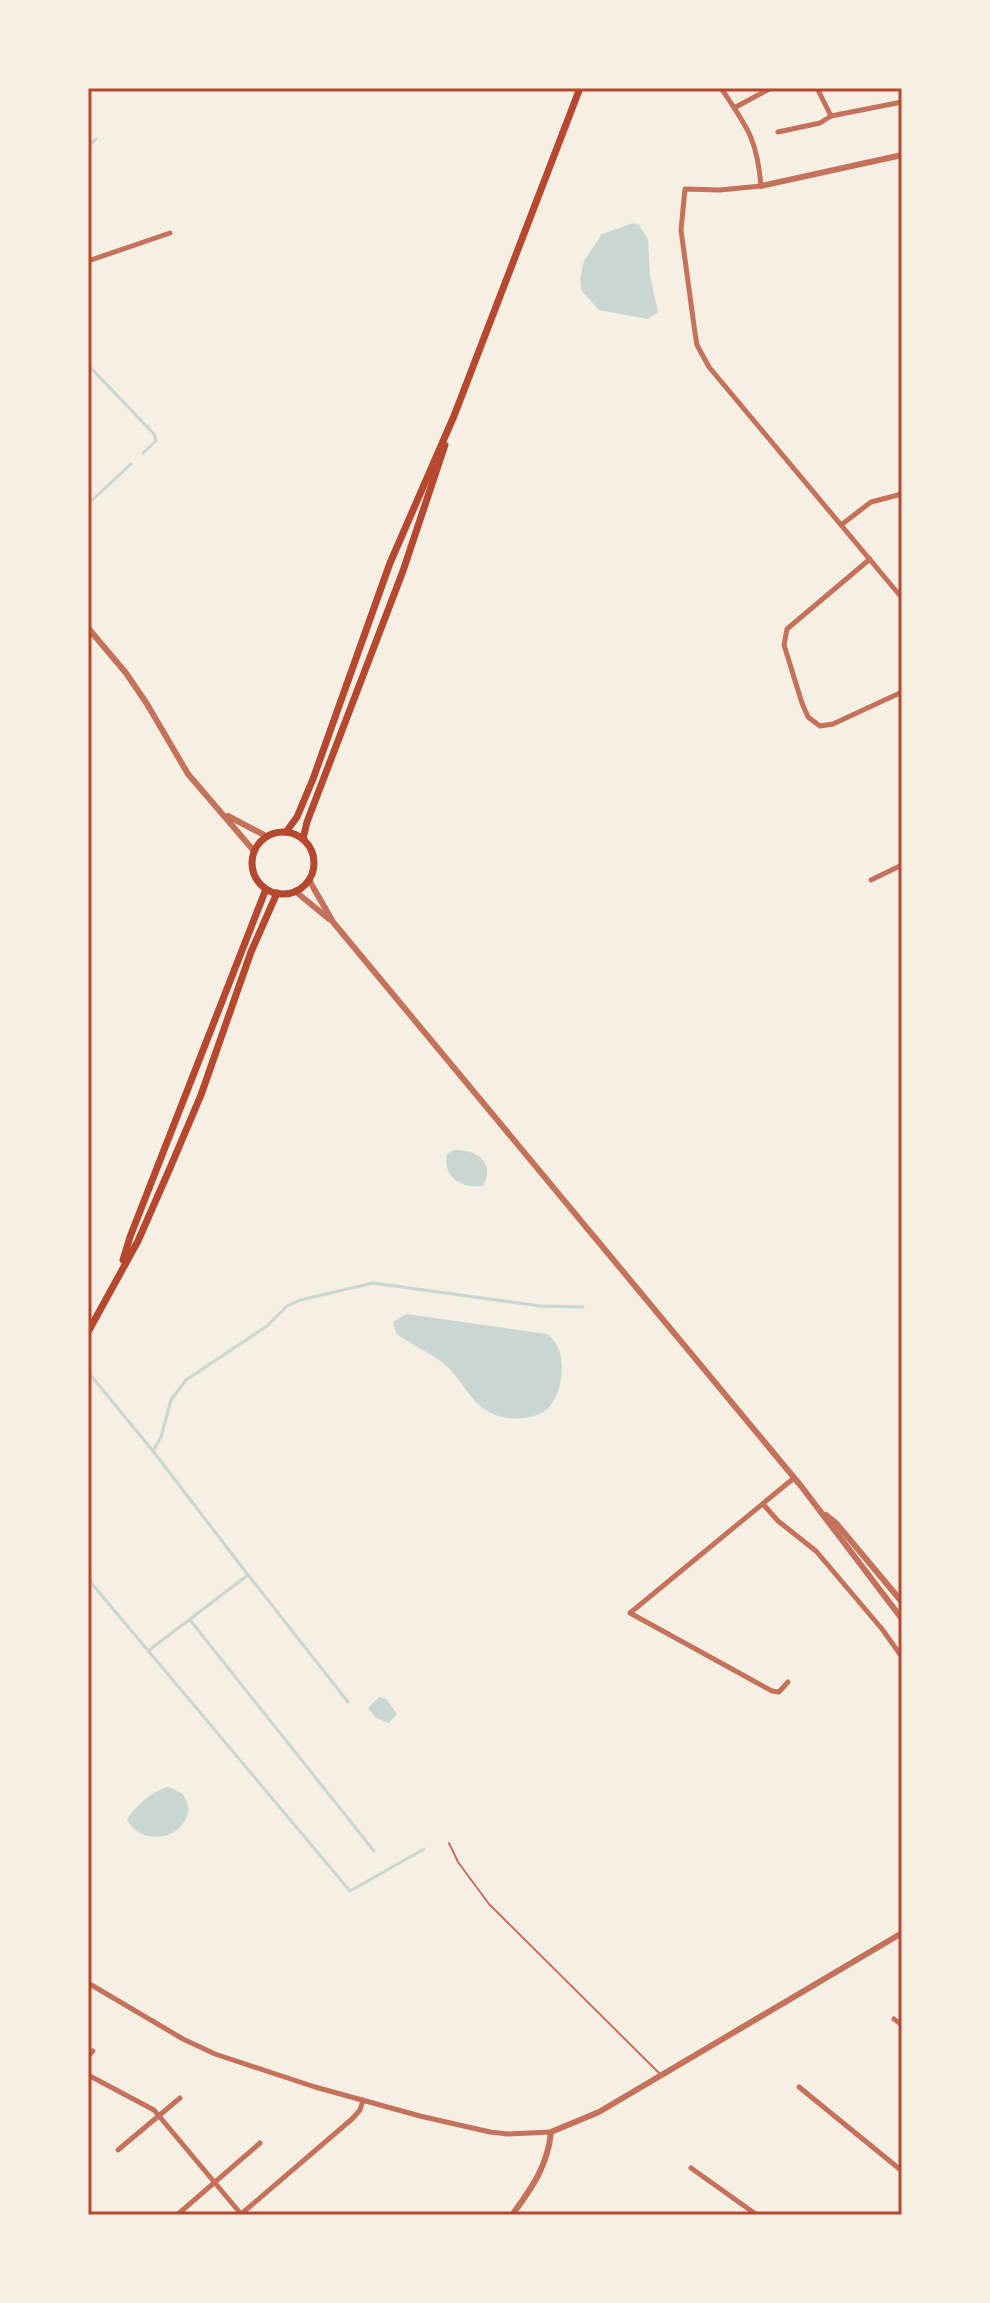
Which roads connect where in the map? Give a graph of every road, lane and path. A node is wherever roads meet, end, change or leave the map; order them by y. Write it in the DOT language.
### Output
graph roads {
  1 [pos="580,88"];
  2 [pos="721,88"];
  3 [pos="771,88"];
  4 [pos="817,88"];
  5 [pos="902,102"];
  6 [pos="734,108"];
  7 [pos="831,116"];
  8 [pos="778,132"];
  9 [pos="902,155"];
  10 [pos="761,186"];
  11 [pos="170,233"];
  12 [pos="88,261"];
  13 [pos="454,416"];
  14 [pos="902,494"];
  15 [pos="841,525"];
  16 [pos="870,559"];
  17 [pos="902,598"];
  18 [pos="88,628"];
  19 [pos="902,692"];
  20 [pos="224,815"];
  21 [pos="286,832"];
  22 [pos="266,836"];
  23 [pos="303,839"];
  24 [pos="254,851"];
  25 [pos="902,865"];
  26 [pos="309,880"];
  27 [pos="871,880"];
  28 [pos="266,889"];
  29 [pos="295,891"];
  30 [pos="277,893"];
  31 [pos="333,922"];
  32 [pos="121,1270"];
  33 [pos="88,1332"];
  34 [pos="794,1478"];
  35 [pos="763,1504"];
  36 [pos="820,1510"];
  37 [pos="902,1602"];
  38 [pos="902,1619"];
  39 [pos="902,1657"];
  40 [pos="788,1682"];
  41 [pos="449,1843"];
  42 [pos="902,1933"];
  43 [pos="88,1983"];
  44 [pos="894,2019"];
  45 [pos="902,2025"];
  46 [pos="88,2075"];
  47 [pos="661,2076"];
  48 [pos="799,2087"];
  49 [pos="180,2098"];
  50 [pos="363,2100"];
  51 [pos="158,2116"];
  52 [pos="551,2132"];
  53 [pos="260,2143"];
  54 [pos="118,2150"];
  55 [pos="691,2168"];
  56 [pos="902,2171"];
  57 [pos="214,2183"];
  58 [pos="240,2214"];
  59 [pos="177,2215"];
  60 [pos="512,2215"];
  61 [pos="757,2215"];
  1 -- 13 [label="main road"];
  2 -- 6 [label="street"];
  3 -- 6 [label="street"];
  4 -- 7 [label="street"];
  5 -- 7 [label="street"];
  6 -- 10 [label="street"];
  7 -- 8 [label="street"];
  9 -- 10 [label="street"];
  10 -- 15 [label="street"];
  11 -- 12 [label="street"];
  13 -- 21 [label="main road"];
  13 -- 23 [label="main road"];
  14 -- 15 [label="street"];
  15 -- 16 [label="street"];
  16 -- 17 [label="street"];
  16 -- 19 [label="street"];
  18 -- 20 [label="street"];
  20 -- 22 [label="street"];
  20 -- 24 [label="street"];
  21 -- 22 [label="main road"];
  21 -- 23 [label="main road"];
  22 -- 24 [label="main road"];
  23 -- 26 [label="main road"];
  24 -- 28 [label="main road"];
  25 -- 27 [label="street"];
  26 -- 29 [label="main road"];
  26 -- 31 [label="street"];
  28 -- 30 [label="main road"];
  28 -- 32 [label="main road"];
  29 -- 30 [label="main road"];
  29 -- 31 [label="street"];
  30 -- 32 [label="main road"];
  31 -- 34 [label="street"];
  32 -- 33 [label="main road"];
  34 -- 35 [label="street"];
  34 -- 36 [label="street"];
  35 -- 39 [label="street"];
  35 -- 40 [label="street"];
  36 -- 37 [label="street"];
  36 -- 38 [label="street"];
  41 -- 47 [label="lane"];
  42 -- 47 [label="street"];
  43 -- 50 [label="street"];
  44 -- 45 [label="street"];
  46 -- 51 [label="street"];
  47 -- 52 [label="street"];
  48 -- 56 [label="street"];
  49 -- 51 [label="street"];
  50 -- 52 [label="street"];
  50 -- 58 [label="street"];
  51 -- 54 [label="street"];
  51 -- 57 [label="street"];
  52 -- 60 [label="street"];
  53 -- 57 [label="street"];
  55 -- 61 [label="street"];
  57 -- 58 [label="street"];
  57 -- 59 [label="street"];
}
